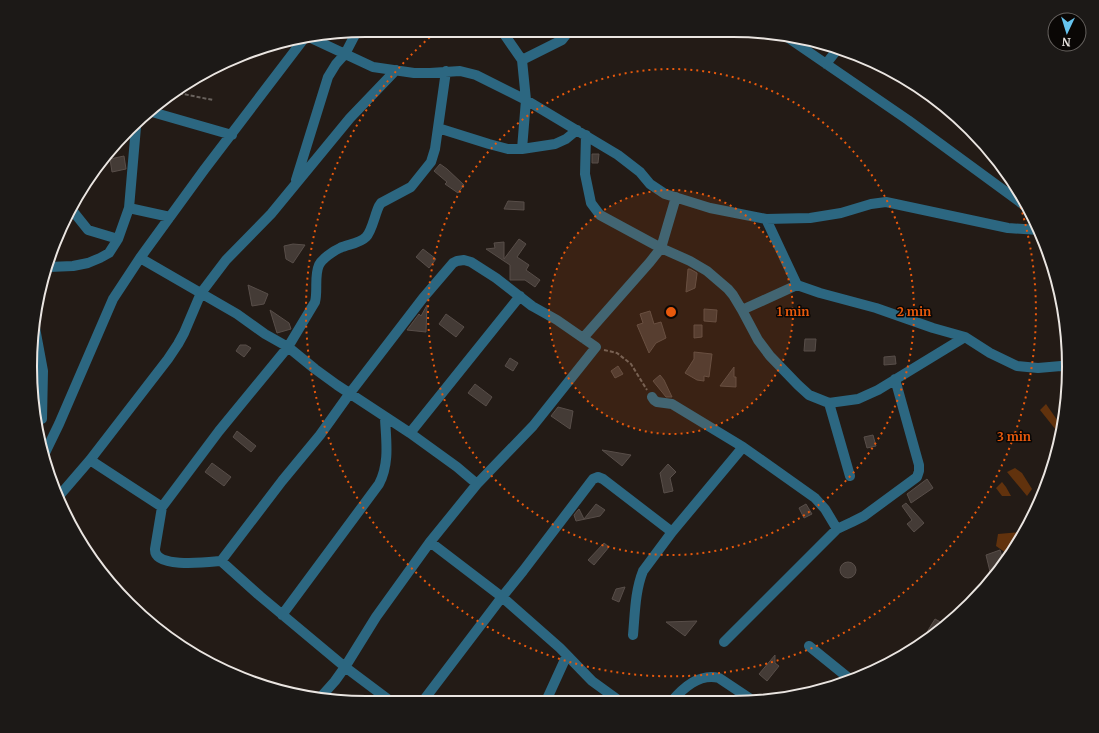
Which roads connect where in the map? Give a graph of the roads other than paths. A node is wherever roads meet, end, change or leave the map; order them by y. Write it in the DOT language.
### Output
graph roads {
  1 [pos="506,37"];
  2 [pos="564,37"];
  3 [pos="354,38"];
  4 [pos="317,41"];
  5 [pos="300,43"];
  6 [pos="795,43"];
  7 [pos="834,53"];
  8 [pos="345,54"];
  9 [pos="522,60"];
  10 [pos="826,64"];
  11 [pos="396,70"];
  12 [pos="446,71"];
  13 [pos="526,100"];
  14 [pos="156,113"];
  15 [pos="438,128"];
  16 [pos="136,132"];
  17 [pos="581,132"];
  18 [pos="232,135"];
  19 [pos="522,149"];
  20 [pos="294,186"];
  21 [pos="676,197"];
  22 [pos="1016,199"];
  23 [pos="129,208"];
  24 [pos="75,214"];
  25 [pos="170,217"];
  26 [pos="766,219"];
  27 [pos="1032,230"];
  28 [pos="118,239"];
  29 [pos="661,248"];
  30 [pos="140,258"];
  31 [pos="52,267"];
  32 [pos="797,285"];
  33 [pos="201,293"];
  34 [pos="520,296"];
  35 [pos="742,310"];
  36 [pos="965,337"];
  37 [pos="583,338"];
  38 [pos="38,347"];
  39 [pos="288,347"];
  40 [pos="1062,366"];
  41 [pos="896,380"];
  42 [pos="350,394"];
  43 [pos="652,397"];
  44 [pos="829,403"];
  45 [pos="40,412"];
  46 [pos="41,418"];
  47 [pos="385,418"];
  48 [pos="59,424"];
  49 [pos="410,433"];
  50 [pos="743,447"];
  51 [pos="47,448"];
  52 [pos="90,460"];
  53 [pos="850,476"];
  54 [pos="477,484"];
  55 [pos="62,493"];
  56 [pos="162,507"];
  57 [pos="837,529"];
  58 [pos="672,532"];
  59 [pos="430,542"];
  60 [pos="221,561"];
  61 [pos="502,597"];
  62 [pos="282,615"];
  63 [pos="633,635"];
  64 [pos="724,642"];
  65 [pos="810,646"];
  66 [pos="567,655"];
  67 [pos="345,666"];
  68 [pos="846,676"];
  69 [pos="324,693"];
  70 [pos="745,695"];
  71 [pos="384,696"];
  72 [pos="427,696"];
  73 [pos="548,696"];
  74 [pos="613,696"];
  75 [pos="677,696"];
  1 -- 9 [label="street"];
  2 -- 9 [label="street"];
  3 -- 8 [label="street"];
  4 -- 8 [label="street"];
  5 -- 18 [label="street"];
  6 -- 10 [label="street"];
  7 -- 10 [label="street"];
  8 -- 11 [label="street"];
  8 -- 20 [label="street"];
  9 -- 13 [label="street"];
  10 -- 22 [label="street"];
  11 -- 12 [label="street"];
  11 -- 20 [label="street"];
  12 -- 13 [label="street"];
  12 -- 15 [label="street"];
  13 -- 17 [label="street"];
  13 -- 19 [label="street"];
  14 -- 18 [label="street"];
  15 -- 19 [label="street"];
  15 -- 39 [label="street"];
  16 -- 23 [label="street"];
  17 -- 19 [label="street"];
  17 -- 21 [label="street"];
  17 -- 29 [label="street"];
  18 -- 25 [label="street"];
  20 -- 33 [label="street"];
  21 -- 26 [label="street"];
  21 -- 29 [label="street"];
  23 -- 25 [label="street"];
  23 -- 28 [label="street"];
  24 -- 28 [label="street"];
  25 -- 30 [label="street"];
  26 -- 27 [label="street"];
  26 -- 32 [label="street"];
  28 -- 31 [label="street"];
  29 -- 35 [label="street"];
  29 -- 37 [label="street"];
  30 -- 33 [label="street"];
  30 -- 48 [label="street"];
  32 -- 35 [label="street"];
  32 -- 36 [label="street"];
  33 -- 39 [label="street"];
  33 -- 52 [label="street"];
  34 -- 37 [label="street"];
  34 -- 42 [label="street"];
  34 -- 49 [label="street"];
  35 -- 44 [label="street"];
  36 -- 40 [label="street"];
  36 -- 41 [label="street"];
  37 -- 54 [label="street"];
  38 -- 45 [label="street"];
  39 -- 42 [label="street"];
  39 -- 56 [label="street"];
  41 -- 44 [label="street"];
  41 -- 57 [label="street"];
  42 -- 47 [label="street"];
  42 -- 60 [label="street"];
  43 -- 50 [label="street"];
  44 -- 53 [label="street"];
  46 -- 48 [label="street"];
  47 -- 49 [label="street"];
  47 -- 62 [label="street"];
  48 -- 51 [label="street"];
  49 -- 54 [label="street"];
  50 -- 57 [label="street"];
  50 -- 58 [label="street"];
  52 -- 55 [label="street"];
  52 -- 56 [label="street"];
  54 -- 59 [label="street"];
  56 -- 60 [label="street"];
  57 -- 64 [label="street"];
  58 -- 61 [label="street"];
  58 -- 63 [label="street"];
  59 -- 61 [label="street"];
  59 -- 67 [label="street"];
  60 -- 62 [label="street"];
  61 -- 66 [label="street"];
  61 -- 72 [label="street"];
  62 -- 67 [label="street"];
  65 -- 68 [label="street"];
  66 -- 73 [label="street"];
  66 -- 74 [label="street"];
  67 -- 69 [label="street"];
  67 -- 71 [label="street"];
  70 -- 75 [label="street"];
}
